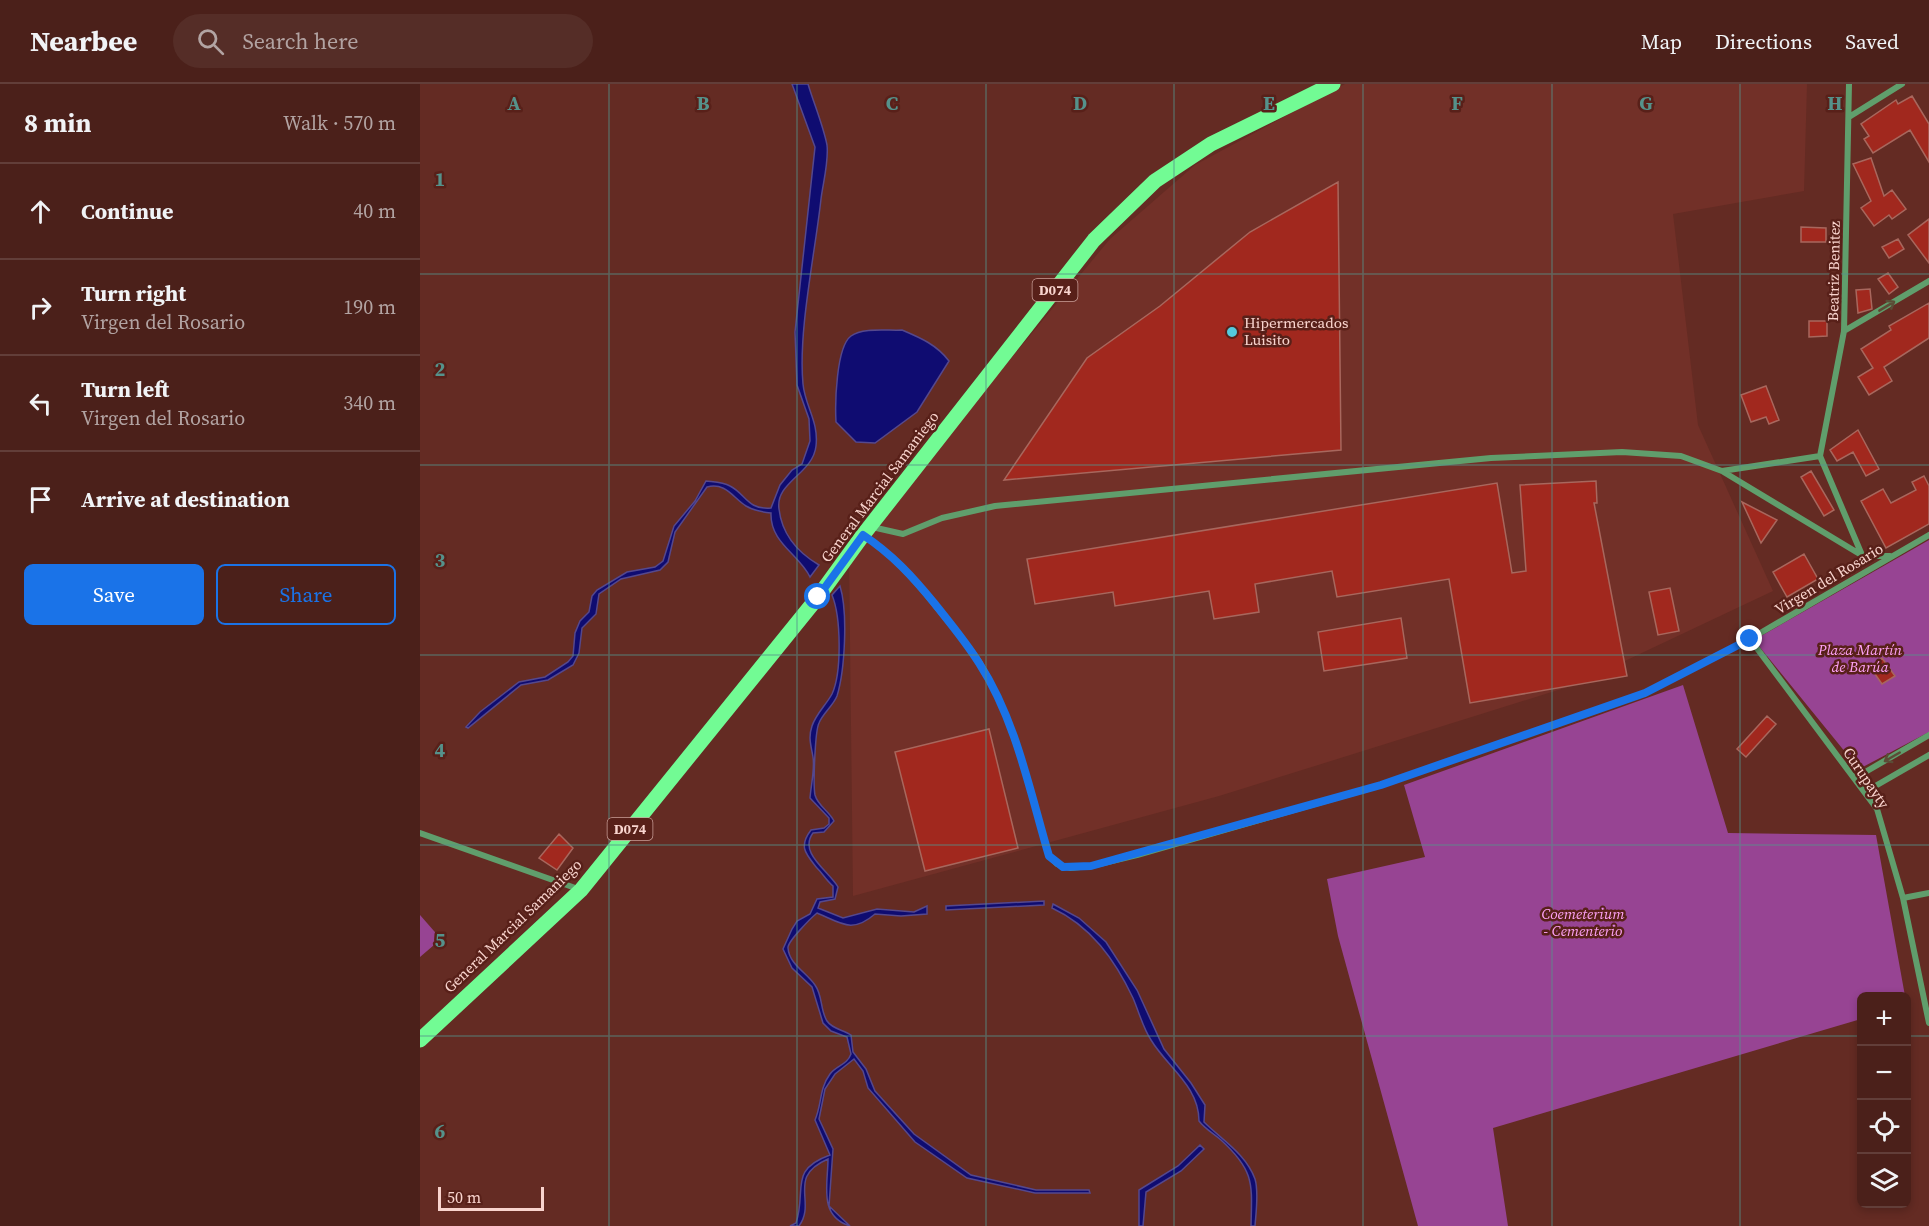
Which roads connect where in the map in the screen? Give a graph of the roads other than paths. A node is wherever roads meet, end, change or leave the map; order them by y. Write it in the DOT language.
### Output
graph roads {
  1 [pos="1333,84"];
  2 [pos="1849,84"];
  3 [pos="1902,84"];
  4 [pos="1849,117"];
  5 [pos="1929,281"];
  6 [pos="1844,331"];
  7 [pos="1821,456"];
  8 [pos="1722,471"];
  9 [pos="866,531"];
  10 [pos="1929,535"];
  11 [pos="1863,556"];
  12 [pos="1890,556"];
  13 [pos="1750,639"];
  14 [pos="1929,735"];
  15 [pos="1929,755"];
  16 [pos="1855,778"];
  17 [pos="1865,792"];
  18 [pos="420,833"];
  19 [pos="581,890"];
  20 [pos="1929,893"];
  21 [pos="1903,898"];
  22 [pos="1929,1023"];
  23 [pos="420,1040"];
  1 -- 9 [label="main road, General Marcial Samaniego / D074"];
  2 -- 4 [label="street, Beatriz Benitez"];
  3 -- 4 [label="street"];
  4 -- 6 [label="street, Beatriz Benitez"];
  6 -- 5 [label="street, one-way"];
  6 -- 7 [label="street, Beatriz Benitez"];
  7 -- 8 [label="street"];
  7 -- 11 [label="street"];
  8 -- 9 [label="street"];
  8 -- 11 [label="street"];
  9 -- 13 [label="street, Virgen del Rosario"];
  9 -- 19 [label="main road, General Marcial Samaniego / D074"];
  10 -- 12 [label="street, Virgen del Rosario"];
  11 -- 12 [label="street"];
  12 -- 13 [label="street, Virgen del Rosario"];
  13 -- 16 [label="street, Curupayty"];
  14 -- 16 [label="street, one-way"];
  15 -- 17 [label="street"];
  16 -- 17 [label="street, Curupayty"];
  17 -- 21 [label="street, Curupayty"];
  18 -- 19 [label="street"];
  19 -- 23 [label="main road, General Marcial Samaniego / D074"];
  20 -- 21 [label="street"];
  21 -- 22 [label="street, Curupayty"];
}
